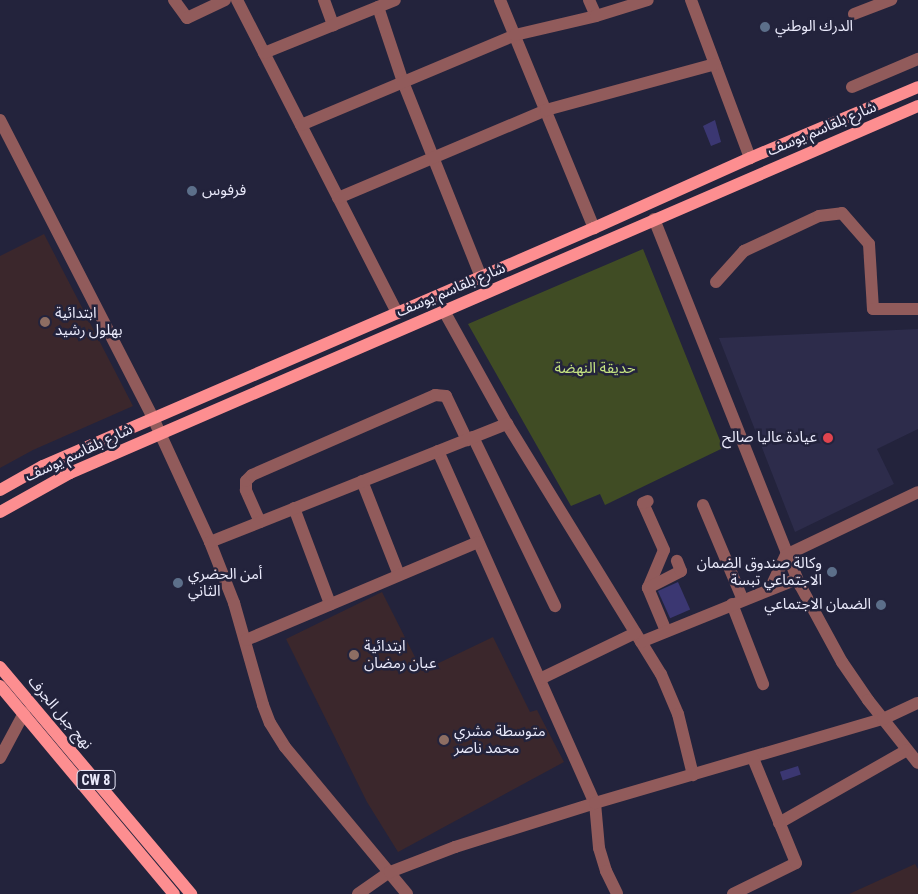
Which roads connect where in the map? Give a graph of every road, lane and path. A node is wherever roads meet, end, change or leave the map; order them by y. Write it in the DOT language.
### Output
graph roads {
  1 [pos="174,0"];
  2 [pos="225,0"];
  3 [pos="237,0"];
  4 [pos="324,0"];
  5 [pos="395,0"];
  6 [pos="500,0"];
  7 [pos="589,0"];
  8 [pos="648,0"];
  9 [pos="691,0"];
  10 [pos="891,0"];
  11 [pos="378,7"];
  12 [pos="854,14"];
  13 [pos="596,16"];
  14 [pos="334,25"];
  15 [pos="515,35"];
  16 [pos="264,53"];
  17 [pos="918,59"];
  18 [pos="715,64"];
  19 [pos="403,82"];
  20 [pos="852,87"];
  21 [pos="918,87"];
  22 [pos="918,106"];
  23 [pos="546,110"];
  24 [pos="0,120"];
  25 [pos="301,125"];
  26 [pos="750,158"];
  27 [pos="433,159"];
  28 [pos="338,198"];
  29 [pos="654,219"];
  30 [pos="594,228"];
  31 [pos="481,277"];
  32 [pos="716,282"];
  33 [pos="918,309"];
  34 [pos="444,311"];
  35 [pos="397,313"];
  36 [pos="153,418"];
  37 [pos="507,424"];
  38 [pos="160,433"];
  39 [pos="470,438"];
  40 [pos="438,451"];
  41 [pos="362,481"];
  42 [pos="0,490"];
  43 [pos="918,492"];
  44 [pos="648,500"];
  45 [pos="703,505"];
  46 [pos="294,508"];
  47 [pos="0,512"];
  48 [pos="260,522"];
  49 [pos="210,542"];
  50 [pos="478,542"];
  51 [pos="786,555"];
  52 [pos="677,562"];
  53 [pos="399,576"];
  54 [pos="797,579"];
  55 [pos="648,588"];
  56 [pos="770,589"];
  57 [pos="738,602"];
  58 [pos="330,604"];
  59 [pos="555,606"];
  60 [pos="666,631"];
  61 [pos="638,637"];
  62 [pos="246,640"];
  63 [pos="0,667"];
  64 [pos="540,679"];
  65 [pos="763,684"];
  66 [pos="0,686"];
  67 [pos="918,703"];
  68 [pos="24,713"];
  69 [pos="883,719"];
  70 [pos="3,745"];
  71 [pos="907,750"];
  72 [pos="0,758"];
  73 [pos="753,758"];
  74 [pos="918,764"];
  75 [pos="693,775"];
  76 [pos="595,803"];
  77 [pos="779,823"];
  78 [pos="390,872"];
  79 [pos="174,894"];
  80 [pos="191,894"];
  81 [pos="358,894"];
  82 [pos="407,894"];
  83 [pos="617,894"];
  84 [pos="733,894"];
  1 -- 2 [label="street"];
  3 -- 16 [label="street"];
  4 -- 14 [label="street"];
  5 -- 11 [label="street"];
  6 -- 15 [label="street"];
  7 -- 13 [label="street"];
  8 -- 13 [label="street"];
  9 -- 18 [label="street"];
  10 -- 12 [label="street"];
  11 -- 14 [label="street"];
  11 -- 19 [label="street"];
  13 -- 15 [label="street"];
  14 -- 16 [label="street"];
  15 -- 19 [label="street"];
  15 -- 23 [label="street"];
  16 -- 25 [label="street"];
  17 -- 20 [label="street"];
  18 -- 23 [label="street"];
  18 -- 26 [label="street"];
  19 -- 25 [label="street"];
  19 -- 27 [label="street"];
  21 -- 26 [label="main road, شارع بلقاسم يوسف"];
  22 -- 29 [label="main road, شارع بلقاسم يوسف"];
  23 -- 27 [label="street"];
  23 -- 30 [label="street"];
  24 -- 36 [label="street"];
  25 -- 28 [label="street"];
  26 -- 30 [label="main road, شارع بلقاسم يوسف"];
  27 -- 28 [label="street"];
  27 -- 31 [label="street"];
  28 -- 35 [label="street"];
  29 -- 34 [label="main road, شارع بلقاسم يوسف"];
  29 -- 51 [label="street"];
  30 -- 31 [label="main road, شارع بلقاسم يوسف"];
  31 -- 35 [label="main road, شارع بلقاسم يوسف"];
  32 -- 33 [label="street"];
  34 -- 37 [label="street"];
  34 -- 38 [label="main road, شارع بلقاسم يوسف"];
  35 -- 36 [label="main road, شارع بلقاسم يوسف"];
  36 -- 38 [label="street"];
  36 -- 42 [label="main road, شارع بلقاسم يوسف"];
  37 -- 39 [label="street"];
  37 -- 61 [label="street"];
  38 -- 47 [label="main road, شارع بلقاسم يوسف"];
  38 -- 49 [label="street"];
  39 -- 40 [label="street"];
  39 -- 48 [label="street"];
  39 -- 59 [label="street"];
  40 -- 41 [label="street"];
  40 -- 50 [label="street"];
  41 -- 46 [label="street"];
  41 -- 53 [label="street"];
  43 -- 51 [label="street"];
  44 -- 55 [label="street"];
  45 -- 57 [label="street"];
  46 -- 48 [label="street"];
  46 -- 58 [label="street"];
  48 -- 49 [label="street"];
  49 -- 62 [label="street"];
  50 -- 53 [label="street"];
  50 -- 64 [label="street"];
  51 -- 54 [label="street"];
  51 -- 56 [label="street"];
  52 -- 55 [label="street"];
  53 -- 58 [label="street"];
  54 -- 56 [label="street"];
  54 -- 69 [label="street"];
  55 -- 60 [label="street"];
  56 -- 57 [label="street"];
  57 -- 60 [label="street"];
  57 -- 65 [label="street"];
  58 -- 62 [label="street"];
  60 -- 61 [label="street"];
  61 -- 64 [label="street"];
  61 -- 75 [label="street"];
  62 -- 78 [label="street"];
  63 -- 80 [label="main road, نهج جبل الجرف / CW 8"];
  64 -- 76 [label="street"];
  66 -- 68 [label="main road, نهج جبل الجرف / CW 8"];
  67 -- 69 [label="street"];
  68 -- 70 [label="street"];
  68 -- 79 [label="main road, نهج جبل الجرف / CW 8"];
  69 -- 71 [label="street"];
  69 -- 73 [label="street"];
  70 -- 72 [label="street"];
  71 -- 74 [label="street"];
  71 -- 77 [label="street"];
  73 -- 75 [label="street"];
  73 -- 77 [label="street"];
  75 -- 76 [label="street"];
  76 -- 78 [label="street"];
  76 -- 83 [label="street"];
  77 -- 84 [label="street"];
  78 -- 81 [label="street"];
  78 -- 82 [label="street"];
}
